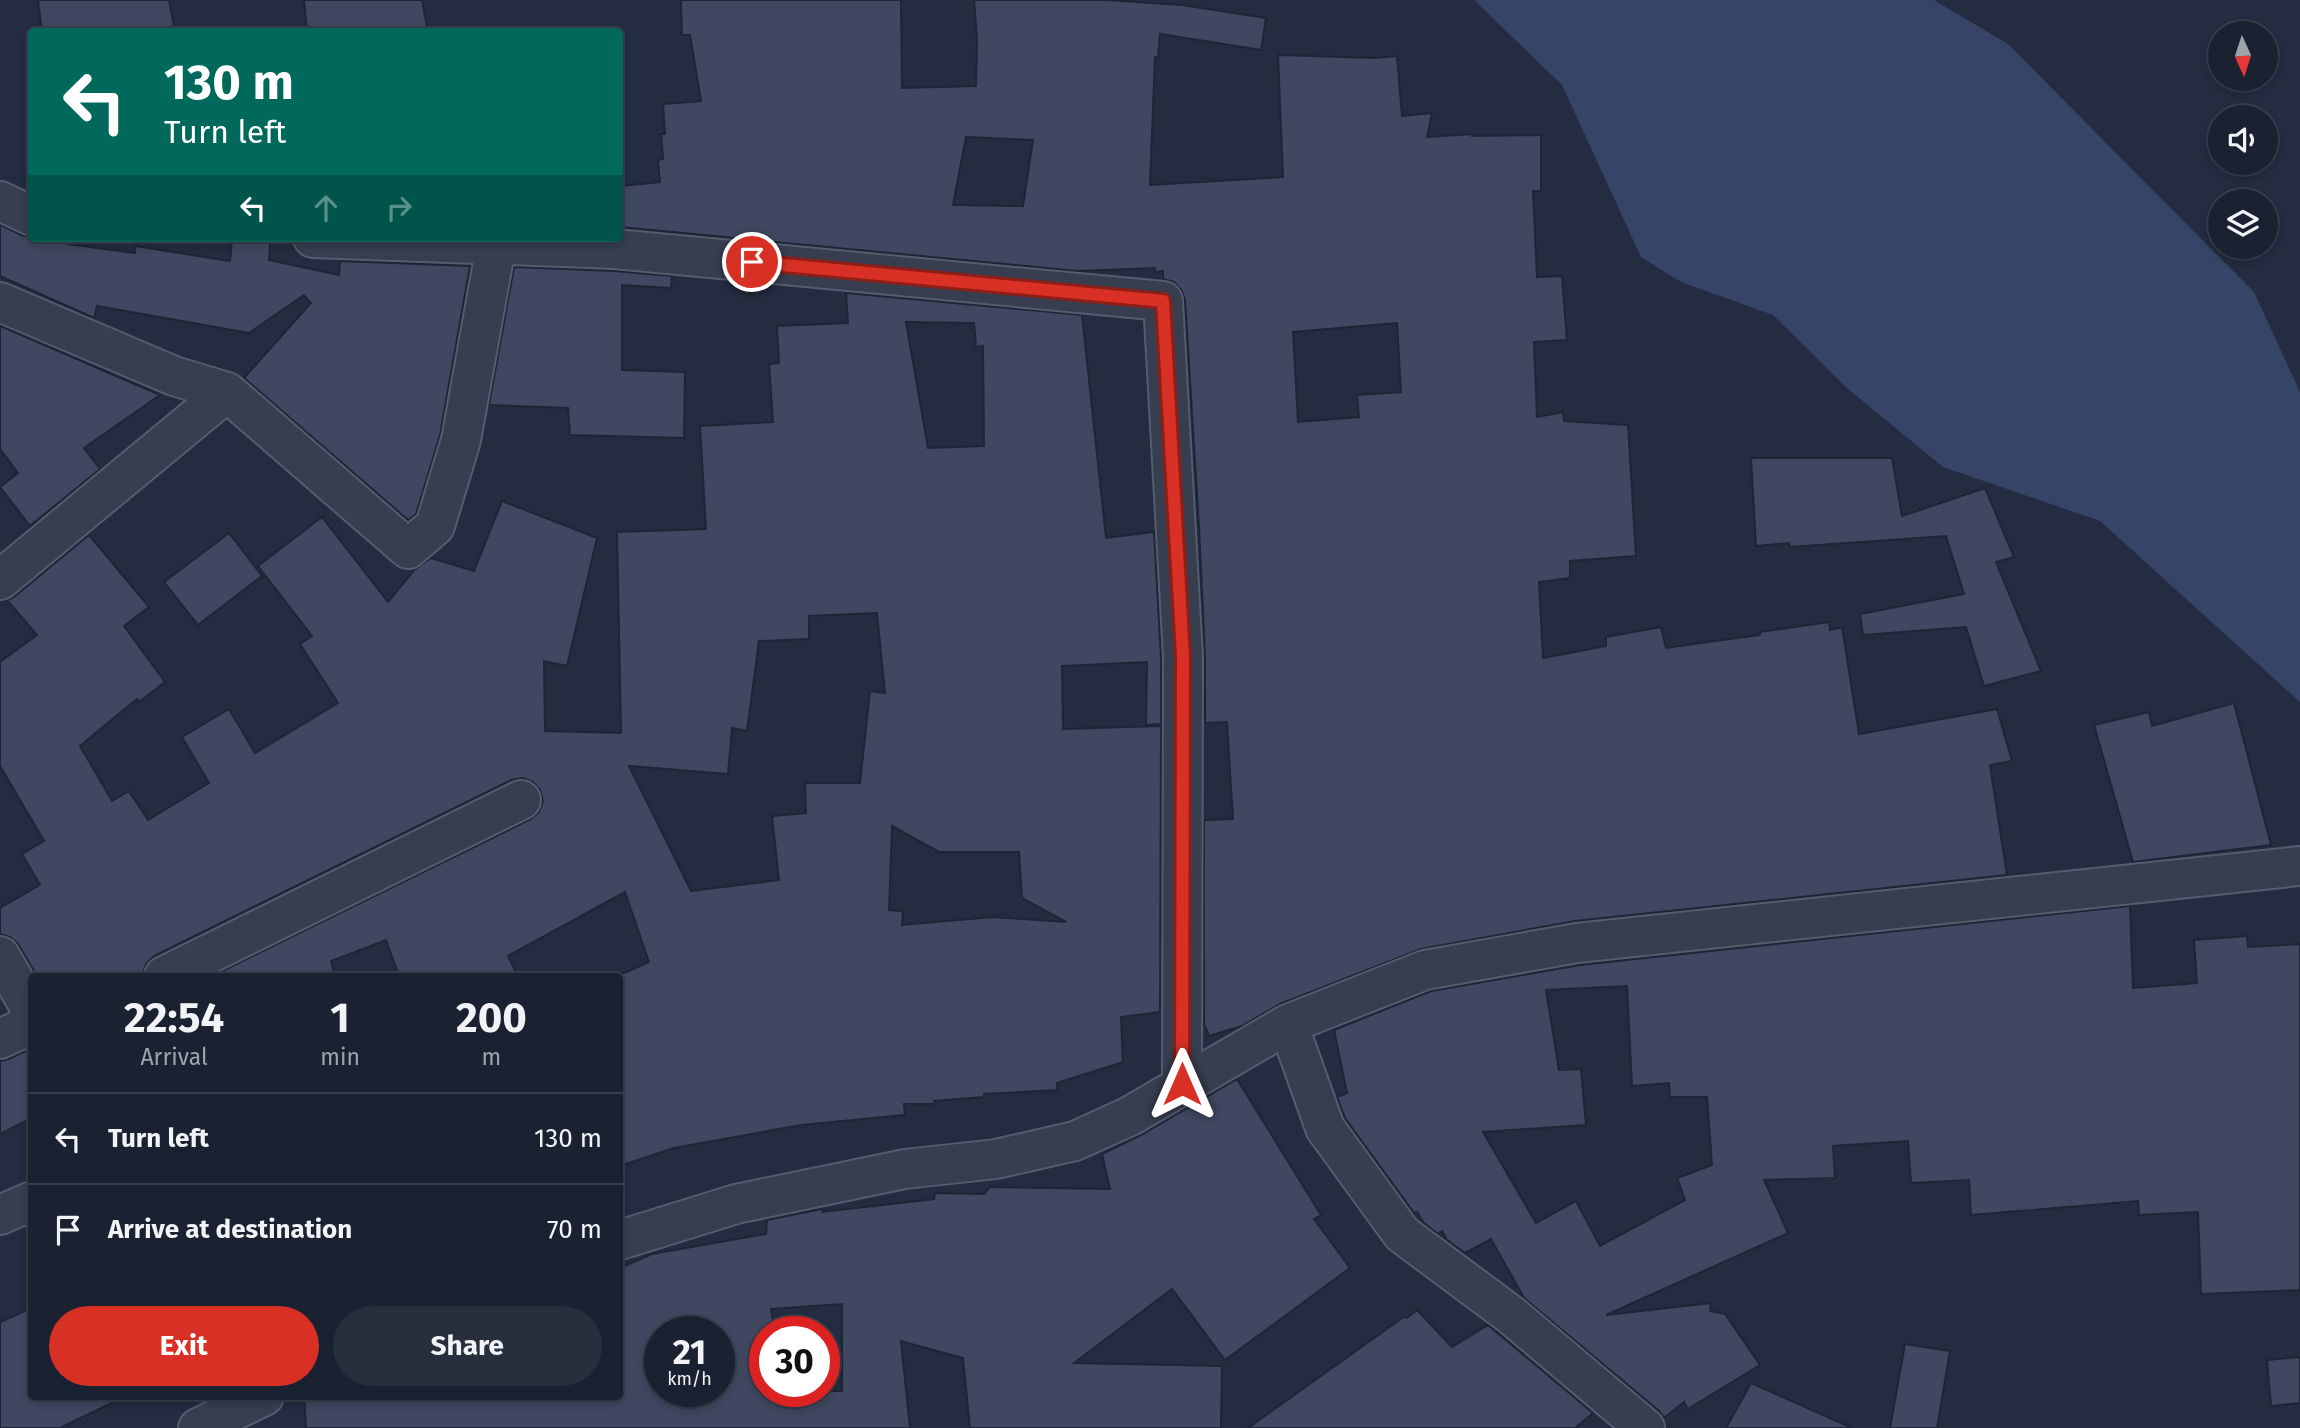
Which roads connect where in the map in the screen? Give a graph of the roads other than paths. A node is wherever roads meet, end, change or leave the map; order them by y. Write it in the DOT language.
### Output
graph roads {
  1 [pos="0,201"];
  2 [pos="28,214"];
  3 [pos="404,242"];
  4 [pos="496,246"];
  5 [pos="0,302"];
  6 [pos="227,392"];
  7 [pos="0,579"];
  8 [pos="522,800"];
  9 [pos="2300,866"];
  10 [pos="0,956"];
  11 [pos="170,973"];
  12 [pos="28,1004"];
  13 [pos="1288,1024"];
  14 [pos="28,1026"];
  15 [pos="0,1039"];
  16 [pos="1182,1084"];
  17 [pos="28,1204"];
  18 [pos="0,1215"];
  19 [pos="623,1239"];
  20 [pos="256,1400"];
  21 [pos="198,1428"];
  22 [pos="1645,1428"];
  1 -- 2 [label="street"];
  3 -- 4 [label="street"];
  4 -- 6 [label="street"];
  4 -- 16 [label="street"];
  5 -- 6 [label="street"];
  6 -- 7 [label="street"];
  8 -- 11 [label="street"];
  9 -- 13 [label="street"];
  10 -- 12 [label="street"];
  13 -- 16 [label="street"];
  13 -- 22 [label="street"];
  14 -- 15 [label="street"];
  16 -- 19 [label="street"];
  17 -- 18 [label="street"];
  20 -- 21 [label="street"];
}
